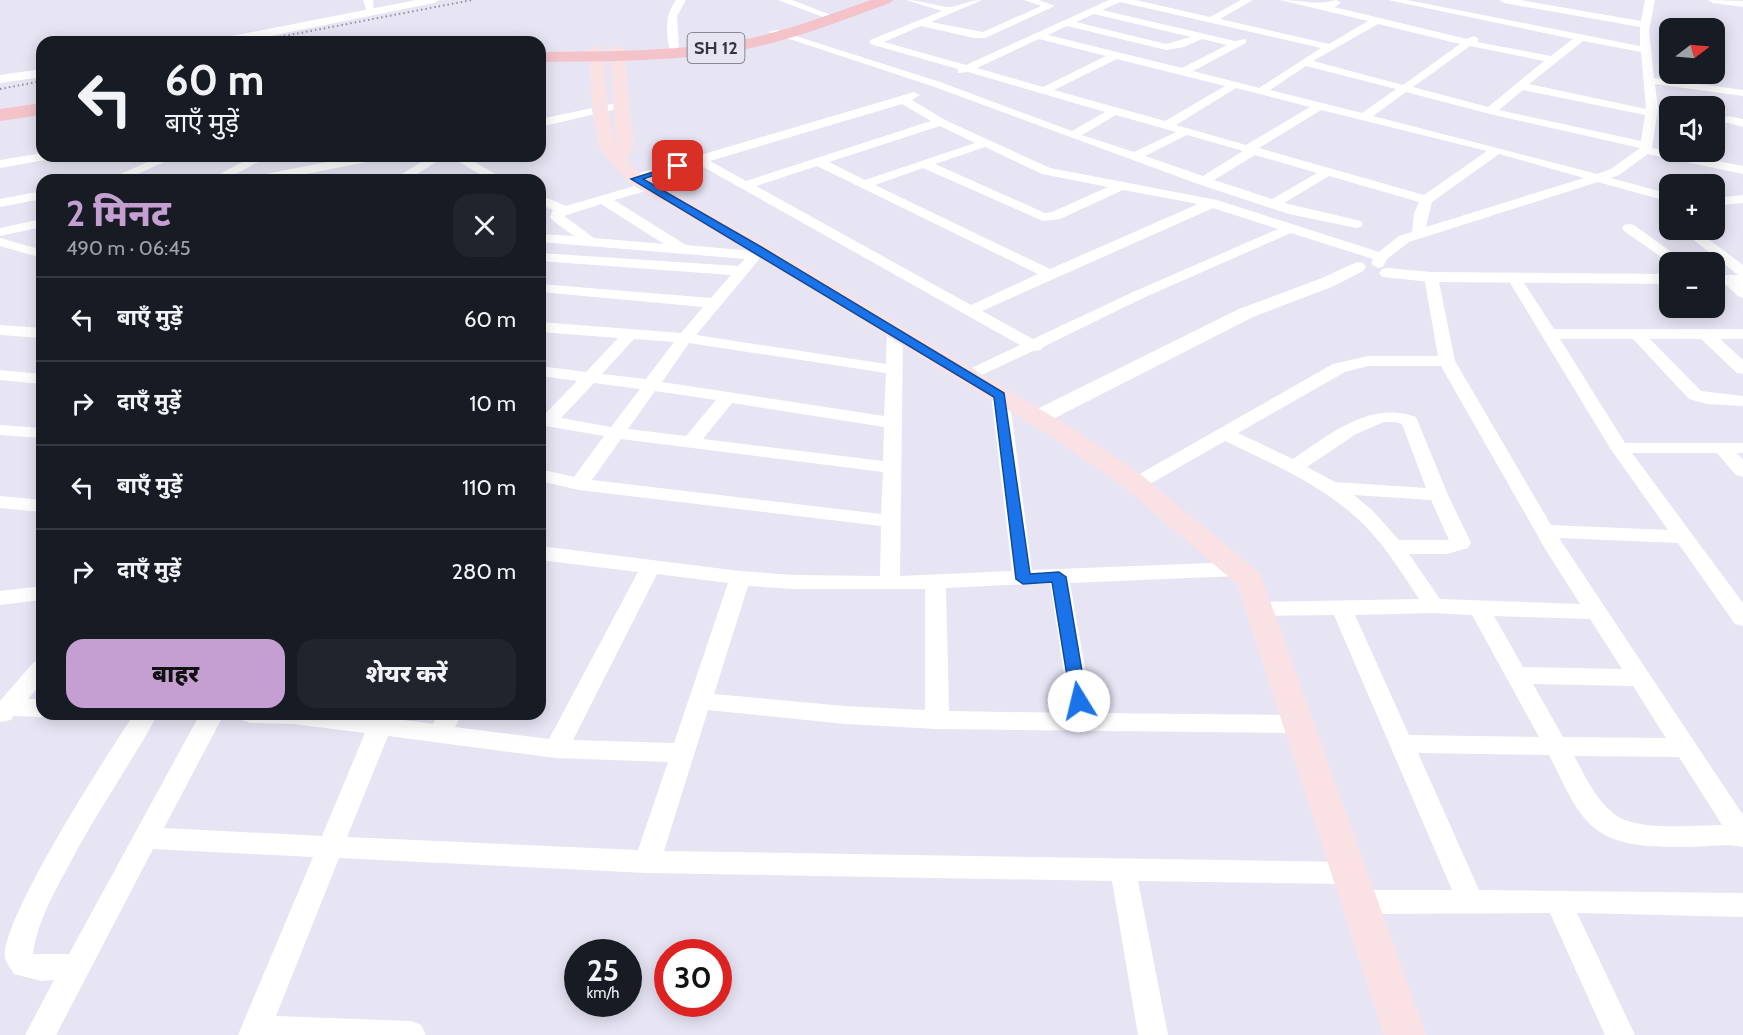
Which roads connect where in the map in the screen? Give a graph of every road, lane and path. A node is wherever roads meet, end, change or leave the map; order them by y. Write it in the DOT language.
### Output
graph roads {
  1 [pos="368,0"];
  2 [pos="434,0"];
  3 [pos="681,0"];
  4 [pos="783,0"];
  5 [pos="865,0"];
  6 [pos="885,0"];
  7 [pos="911,0"];
  8 [pos="977,0"];
  9 [pos="1029,0"];
  10 [pos="1117,0"];
  11 [pos="1124,0"];
  12 [pos="1225,0"];
  13 [pos="1285,0"];
  14 [pos="1341,0"];
  15 [pos="1393,0"];
  16 [pos="1453,0"];
  17 [pos="1504,0"];
  18 [pos="1713,0"];
  19 [pos="1245,2"];
  20 [pos="1646,2"];
  21 [pos="1743,4"];
  22 [pos="1325,8"];
  23 [pos="1438,9"];
  24 [pos="951,10"];
  25 [pos="1093,11"];
  26 [pos="371,13"];
  27 [pos="826,15"];
  28 [pos="1211,20"];
  29 [pos="1378,20"];
  30 [pos="1497,21"];
  31 [pos="920,22"];
  32 [pos="1066,23"];
  33 [pos="1646,25"];
  34 [pos="1263,32"];
  35 [pos="777,33"];
  36 [pos="253,36"];
  37 [pos="1038,36"];
  38 [pos="1201,36"];
  39 [pos="1581,37"];
  40 [pos="1469,43"];
  41 [pos="1236,44"];
  42 [pos="674,47"];
  43 [pos="1330,47"];
  44 [pos="1646,50"];
  45 [pos="546,52"];
  46 [pos="617,52"];
  47 [pos="596,53"];
  48 [pos="1116,55"];
  49 [pos="546,57"];
  50 [pos="1552,60"];
  51 [pos="1304,62"];
  52 [pos="1182,72"];
  53 [pos="36,74"];
  54 [pos="0,79"];
  55 [pos="947,79"];
  56 [pos="1648,80"];
  57 [pos="1234,85"];
  58 [pos="1521,86"];
  59 [pos="1404,88"];
  60 [pos="1043,91"];
  61 [pos="1261,91"];
  62 [pos="1743,93"];
  63 [pos="1059,95"];
  64 [pos="909,98"];
  65 [pos="36,104"];
  66 [pos="621,105"];
  67 [pos="1319,106"];
  68 [pos="0,109"];
  69 [pos="36,110"];
  70 [pos="600,110"];
  71 [pos="1114,111"];
  72 [pos="1491,111"];
  73 [pos="1651,113"];
  74 [pos="1017,114"];
  75 [pos="0,116"];
  76 [pos="1364,117"];
  77 [pos="1728,120"];
  78 [pos="546,122"];
  79 [pos="941,122"];
  80 [pos="1743,123"];
  81 [pos="1167,126"];
  82 [pos="1188,131"];
  83 [pos="1073,135"];
  84 [pos="986,143"];
  85 [pos="1646,148"];
  86 [pos="1251,150"];
  87 [pos="1497,150"];
  88 [pos="1134,157"];
  89 [pos="36,158"];
  90 [pos="699,160"];
  91 [pos="158,162"];
  92 [pos="252,162"];
  93 [pos="328,162"];
  94 [pos="333,162"];
  95 [pos="430,162"];
  96 [pos="465,162"];
  97 [pos="818,162"];
  98 [pos="0,164"];
  99 [pos="924,164"];
  100 [pos="1743,170"];
  101 [pos="481,171"];
  102 [pos="1327,171"];
  103 [pos="131,174"];
  104 [pos="226,174"];
  105 [pos="279,174"];
  106 [pos="315,174"];
  107 [pos="408,174"];
  108 [pos="476,174"];
  109 [pos="487,174"];
  110 [pos="634,175"];
  111 [pos="1598,178"];
  112 [pos="1203,181"];
  113 [pos="864,184"];
  114 [pos="743,186"];
  115 [pos="1120,186"];
  116 [pos="1659,195"];
  117 [pos="36,196"];
  118 [pos="602,199"];
  119 [pos="1743,199"];
  120 [pos="1426,200"];
  121 [pos="1725,201"];
  122 [pos="546,202"];
  123 [pos="0,203"];
  124 [pos="1212,203"];
  125 [pos="1274,204"];
  126 [pos="558,208"];
  127 [pos="546,212"];
  128 [pos="36,224"];
  129 [pos="1356,224"];
  130 [pos="1291,228"];
  131 [pos="1629,228"];
  132 [pos="0,232"];
  133 [pos="1419,233"];
  134 [pos="546,238"];
  135 [pos="1697,240"];
  136 [pos="0,242"];
  137 [pos="590,242"];
  138 [pos="685,250"];
  139 [pos="36,252"];
  140 [pos="1664,252"];
  141 [pos="757,253"];
  142 [pos="546,256"];
  143 [pos="1378,265"];
  144 [pos="742,271"];
  145 [pos="1050,274"];
  146 [pos="1431,277"];
  147 [pos="1514,278"];
  148 [pos="1732,278"];
  149 [pos="1659,279"];
  150 [pos="546,289"];
  151 [pos="1743,292"];
  152 [pos="714,303"];
  153 [pos="971,311"];
  154 [pos="546,327"];
  155 [pos="0,330"];
  156 [pos="896,332"];
  157 [pos="36,333"];
  158 [pos="630,334"];
  159 [pos="1548,334"];
  160 [pos="1637,334"];
  161 [pos="1706,334"];
  162 [pos="1743,334"];
  163 [pos="685,338"];
  164 [pos="1035,346"];
  165 [pos="1447,361"];
  166 [pos="1743,369"];
  167 [pos="895,370"];
  168 [pos="546,372"];
  169 [pos="0,375"];
  170 [pos="591,376"];
  171 [pos="969,376"];
  172 [pos="36,378"];
  173 [pos="651,385"];
  174 [pos="1000,395"];
  175 [pos="728,397"];
  176 [pos="1743,401"];
  177 [pos="1037,418"];
  178 [pos="546,419"];
  179 [pos="546,420"];
  180 [pos="893,423"];
  181 [pos="0,430"];
  182 [pos="36,433"];
  183 [pos="616,433"];
  184 [pos="1223,433"];
  185 [pos="691,442"];
  186 [pos="1619,448"];
  187 [pos="1722,448"];
  188 [pos="1743,448"];
  189 [pos="892,468"];
  190 [pos="1293,468"];
  191 [pos="1743,471"];
  192 [pos="546,476"];
  193 [pos="579,484"];
  194 [pos="1136,484"];
  195 [pos="1333,488"];
  196 [pos="1438,495"];
  197 [pos="0,502"];
  198 [pos="36,505"];
  199 [pos="891,521"];
  200 [pos="1545,531"];
  201 [pos="1683,537"];
  202 [pos="1394,547"];
  203 [pos="546,555"];
  204 [pos="651,566"];
  205 [pos="1237,569"];
  206 [pos="1059,577"];
  207 [pos="740,578"];
  208 [pos="1023,579"];
  209 [pos="935,582"];
  210 [pos="890,583"];
  211 [pos="36,594"];
  212 [pos="0,598"];
  213 [pos="1434,606"];
  214 [pos="1478,607"];
  215 [pos="1341,608"];
  216 [pos="1260,609"];
  217 [pos="1597,612"];
  218 [pos="1743,619"];
  219 [pos="36,674"];
  220 [pos="1515,675"];
  221 [pos="1640,678"];
  222 [pos="700,701"];
  223 [pos="6,705"];
  224 [pos="36,708"];
  225 [pos="142,720"];
  226 [pos="209,720"];
  227 [pos="384,720"];
  228 [pos="937,720"];
  229 [pos="1083,722"];
  230 [pos="445,724"];
  231 [pos="1298,724"];
  232 [pos="1402,744"];
  233 [pos="1555,746"];
  234 [pos="1686,748"];
  235 [pos="556,749"];
  236 [pos="683,753"];
  237 [pos="1743,835"];
  238 [pos="146,838"];
  239 [pos="330,848"];
  240 [pos="647,862"];
  241 [pos="1123,870"];
  242 [pos="1350,873"];
  243 [pos="1558,901"];
  244 [pos="1359,902"];
  245 [pos="1471,902"];
  246 [pos="1743,905"];
  247 [pos="77,966"];
  248 [pos="254,1032"];
  249 [pos="40,1035"];
  250 [pos="411,1035"];
  251 [pos="1153,1035"];
  252 [pos="1405,1035"];
  253 [pos="1620,1035"];
  1 -- 26 [label="street"];
  2 -- 26 [label="street"];
  3 -- 42 [label="street"];
  4 -- 27 [label="street"];
  5 -- 27 [label="main road, SH 12"];
  6 -- 35 [label="main road, SH 12"];
  7 -- 24 [label="street"];
  8 -- 24 [label="street"];
  9 -- 31 [label="street"];
  10 -- 25 [label="street"];
  11 -- 28 [label="street"];
  12 -- 19 [label="street"];
  13 -- 22 [label="street"];
  14 -- 22 [label="street"];
  15 -- 23 [label="street"];
  16 -- 23 [label="street"];
  17 -- 33 [label="street"];
  18 -- 21 [label="street"];
  19 -- 28 [label="street"];
  20 -- 33 [label="street"];
  22 -- 29 [label="street"];
  23 -- 30 [label="street"];
  24 -- 31 [label="street"];
  25 -- 32 [label="street"];
  25 -- 38 [label="street"];
  26 -- 36 [label="street"];
  27 -- 35 [label="main road, SH 12"];
  28 -- 34 [label="street"];
  29 -- 40 [label="street"];
  29 -- 43 [label="street"];
  30 -- 39 [label="street"];
  30 -- 40 [label="street"];
  31 -- 55 [label="street"];
  32 -- 37 [label="street"];
  32 -- 38 [label="street"];
  33 -- 44 [label="street"];
  34 -- 41 [label="street"];
  34 -- 43 [label="street"];
  35 -- 42 [label="main road, SH 12"];
  35 -- 46 [label="main road, SH 12"];
  35 -- 55 [label="street"];
  37 -- 48 [label="street"];
  37 -- 55 [label="street"];
  38 -- 41 [label="street"];
  39 -- 44 [label="street"];
  39 -- 50 [label="street"];
  40 -- 50 [label="street"];
  40 -- 59 [label="street"];
  41 -- 52 [label="street"];
  42 -- 46 [label="main road, SH 12"];
  43 -- 51 [label="street"];
  44 -- 56 [label="street"];
  45 -- 47 [label="main road, SH 12"];
  46 -- 47 [label="main road, SH 12"];
  46 -- 66 [label="main road"];
  47 -- 49 [label="main road, SH 12"];
  47 -- 70 [label="main road"];
  48 -- 52 [label="street"];
  48 -- 60 [label="street"];
  50 -- 58 [label="street"];
  51 -- 59 [label="street"];
  51 -- 61 [label="street"];
  52 -- 57 [label="street"];
  53 -- 54 [label="street"];
  55 -- 60 [label="street"];
  55 -- 64 [label="street"];
  55 -- 74 [label="street"];
  56 -- 62 [label="street"];
  56 -- 73 [label="street"];
  57 -- 61 [label="street"];
  57 -- 81 [label="street"];
  58 -- 72 [label="street"];
  58 -- 73 [label="street"];
  59 -- 72 [label="street"];
  59 -- 76 [label="street"];
  60 -- 63 [label="street"];
  61 -- 67 [label="street"];
  63 -- 71 [label="street"];
  63 -- 74 [label="street"];
  64 -- 79 [label="street"];
  64 -- 90 [label="street"];
  65 -- 68 [label="main road"];
  66 -- 70 [label="street"];
  66 -- 110 [label="main road"];
  67 -- 76 [label="street"];
  67 -- 86 [label="street"];
  69 -- 75 [label="main road"];
  70 -- 78 [label="street"];
  70 -- 110 [label="main road"];
  71 -- 81 [label="street"];
  71 -- 83 [label="street"];
  72 -- 85 [label="street"];
  73 -- 85 [label="street"];
  74 -- 83 [label="street"];
  76 -- 87 [label="street"];
  77 -- 80 [label="street"];
  79 -- 84 [label="street"];
  79 -- 97 [label="street"];
  81 -- 82 [label="street"];
  82 -- 86 [label="street"];
  82 -- 88 [label="street"];
  83 -- 88 [label="street"];
  84 -- 99 [label="street"];
  84 -- 115 [label="street"];
  85 -- 100 [label="street"];
  85 -- 111 [label="street"];
  86 -- 102 [label="street"];
  86 -- 112 [label="street"];
  87 -- 111 [label="street"];
  87 -- 120 [label="street"];
  88 -- 112 [label="street"];
  89 -- 98 [label="street"];
  90 -- 110 [label="street"];
  90 -- 114 [label="street"];
  91 -- 103 [label="street"];
  92 -- 104 [label="street"];
  93 -- 105 [label="street"];
  94 -- 106 [label="street"];
  95 -- 107 [label="street"];
  96 -- 101 [label="street"];
  97 -- 113 [label="street"];
  97 -- 114 [label="street"];
  99 -- 113 [label="street"];
  99 -- 115 [label="street"];
  101 -- 108 [label="street"];
  101 -- 109 [label="street"];
  102 -- 120 [label="street"];
  102 -- 125 [label="street"];
  110 -- 118 [label="street"];
  110 -- 141 [label="main road"];
  111 -- 116 [label="street"];
  111 -- 133 [label="street"];
  112 -- 125 [label="street"];
  113 -- 145 [label="street"];
  114 -- 153 [label="street"];
  115 -- 124 [label="street"];
  117 -- 123 [label="street"];
  118 -- 126 [label="street"];
  118 -- 138 [label="street"];
  119 -- 121 [label="street"];
  120 -- 133 [label="street"];
  122 -- 126 [label="street"];
  124 -- 130 [label="street"];
  124 -- 145 [label="street"];
  125 -- 129 [label="street"];
  126 -- 127 [label="street"];
  126 -- 137 [label="street"];
  128 -- 132 [label="street"];
  130 -- 143 [label="street"];
  130 -- 164 [label="street"];
  131 -- 140 [label="street"];
  133 -- 143 [label="street"];
  134 -- 137 [label="street"];
  135 -- 148 [label="street"];
  136 -- 139 [label="street"];
  137 -- 138 [label="street"];
  138 -- 141 [label="street"];
  141 -- 144 [label="street"];
  141 -- 156 [label="main road"];
  142 -- 144 [label="street"];
  143 -- 146 [label="street"];
  143 -- 177 [label="street"];
  144 -- 152 [label="street"];
  145 -- 153 [label="street"];
  146 -- 147 [label="street"];
  146 -- 165 [label="street"];
  147 -- 149 [label="street"];
  147 -- 159 [label="street"];
  148 -- 151 [label="street"];
  150 -- 152 [label="street"];
  152 -- 163 [label="street"];
  153 -- 164 [label="street"];
  154 -- 158 [label="street"];
  155 -- 157 [label="street"];
  156 -- 167 [label="street"];
  156 -- 171 [label="main road"];
  158 -- 163 [label="street"];
  158 -- 170 [label="street"];
  159 -- 160 [label="street"];
  159 -- 186 [label="street"];
  160 -- 161 [label="street"];
  160 -- 176 [label="street"];
  161 -- 162 [label="street"];
  161 -- 166 [label="street"];
  163 -- 167 [label="street"];
  163 -- 173 [label="street"];
  164 -- 171 [label="street"];
  165 -- 184 [label="street"];
  165 -- 200 [label="street"];
  167 -- 180 [label="street"];
  168 -- 170 [label="street"];
  169 -- 172 [label="street"];
  170 -- 173 [label="street"];
  170 -- 178 [label="street"];
  171 -- 174 [label="main road"];
  173 -- 175 [label="street"];
  173 -- 183 [label="street"];
  174 -- 177 [label="main road"];
  174 -- 208 [label="street"];
  175 -- 180 [label="street"];
  175 -- 185 [label="street"];
  177 -- 194 [label="main road"];
  179 -- 183 [label="street"];
  180 -- 189 [label="street"];
  181 -- 182 [label="street"];
  183 -- 185 [label="street"];
  183 -- 193 [label="street"];
  184 -- 190 [label="street"];
  184 -- 194 [label="street"];
  185 -- 189 [label="street"];
  186 -- 187 [label="street"];
  186 -- 201 [label="street"];
  187 -- 188 [label="street"];
  187 -- 191 [label="street"];
  189 -- 199 [label="street"];
  190 -- 195 [label="street"];
  190 -- 196 [label="street"];
  192 -- 193 [label="street"];
  193 -- 199 [label="street"];
  194 -- 205 [label="main road"];
  195 -- 196 [label="street"];
  195 -- 202 [label="street"];
  196 -- 202 [label="street"];
  197 -- 198 [label="street"];
  199 -- 210 [label="street"];
  200 -- 201 [label="street"];
  200 -- 217 [label="street"];
  201 -- 218 [label="street"];
  202 -- 213 [label="street"];
  203 -- 204 [label="street"];
  204 -- 207 [label="street"];
  204 -- 235 [label="street"];
  205 -- 206 [label="street"];
  205 -- 216 [label="main road"];
  206 -- 208 [label="street"];
  206 -- 229 [label="street"];
  207 -- 210 [label="street"];
  207 -- 222 [label="street"];
  208 -- 209 [label="street"];
  209 -- 210 [label="street"];
  209 -- 228 [label="street"];
  211 -- 212 [label="street"];
  213 -- 214 [label="street"];
  213 -- 215 [label="street"];
  214 -- 217 [label="street"];
  214 -- 220 [label="street"];
  215 -- 216 [label="street"];
  215 -- 232 [label="street"];
  216 -- 231 [label="main road"];
  217 -- 221 [label="street"];
  219 -- 223 [label="street"];
  220 -- 221 [label="street"];
  220 -- 233 [label="street"];
  221 -- 234 [label="street"];
  222 -- 228 [label="street"];
  222 -- 236 [label="street"];
  223 -- 224 [label="street"];
  225 -- 247 [label="street"];
  226 -- 238 [label="street"];
  227 -- 230 [label="street"];
  227 -- 239 [label="street"];
  228 -- 229 [label="street"];
  229 -- 231 [label="street"];
  230 -- 235 [label="street"];
  231 -- 242 [label="main road"];
  232 -- 233 [label="street"];
  232 -- 245 [label="street"];
  233 -- 234 [label="street"];
  233 -- 237 [label="street"];
  234 -- 237 [label="street"];
  235 -- 236 [label="street"];
  236 -- 240 [label="street"];
  238 -- 239 [label="street"];
  238 -- 247 [label="street"];
  239 -- 240 [label="street"];
  239 -- 248 [label="street"];
  240 -- 241 [label="street"];
  241 -- 242 [label="street"];
  241 -- 251 [label="street"];
  242 -- 244 [label="main road"];
  243 -- 245 [label="street"];
  243 -- 246 [label="street"];
  243 -- 253 [label="street"];
  244 -- 245 [label="street"];
  244 -- 252 [label="main road"];
  247 -- 249 [label="street"];
  248 -- 250 [label="street"];
}
